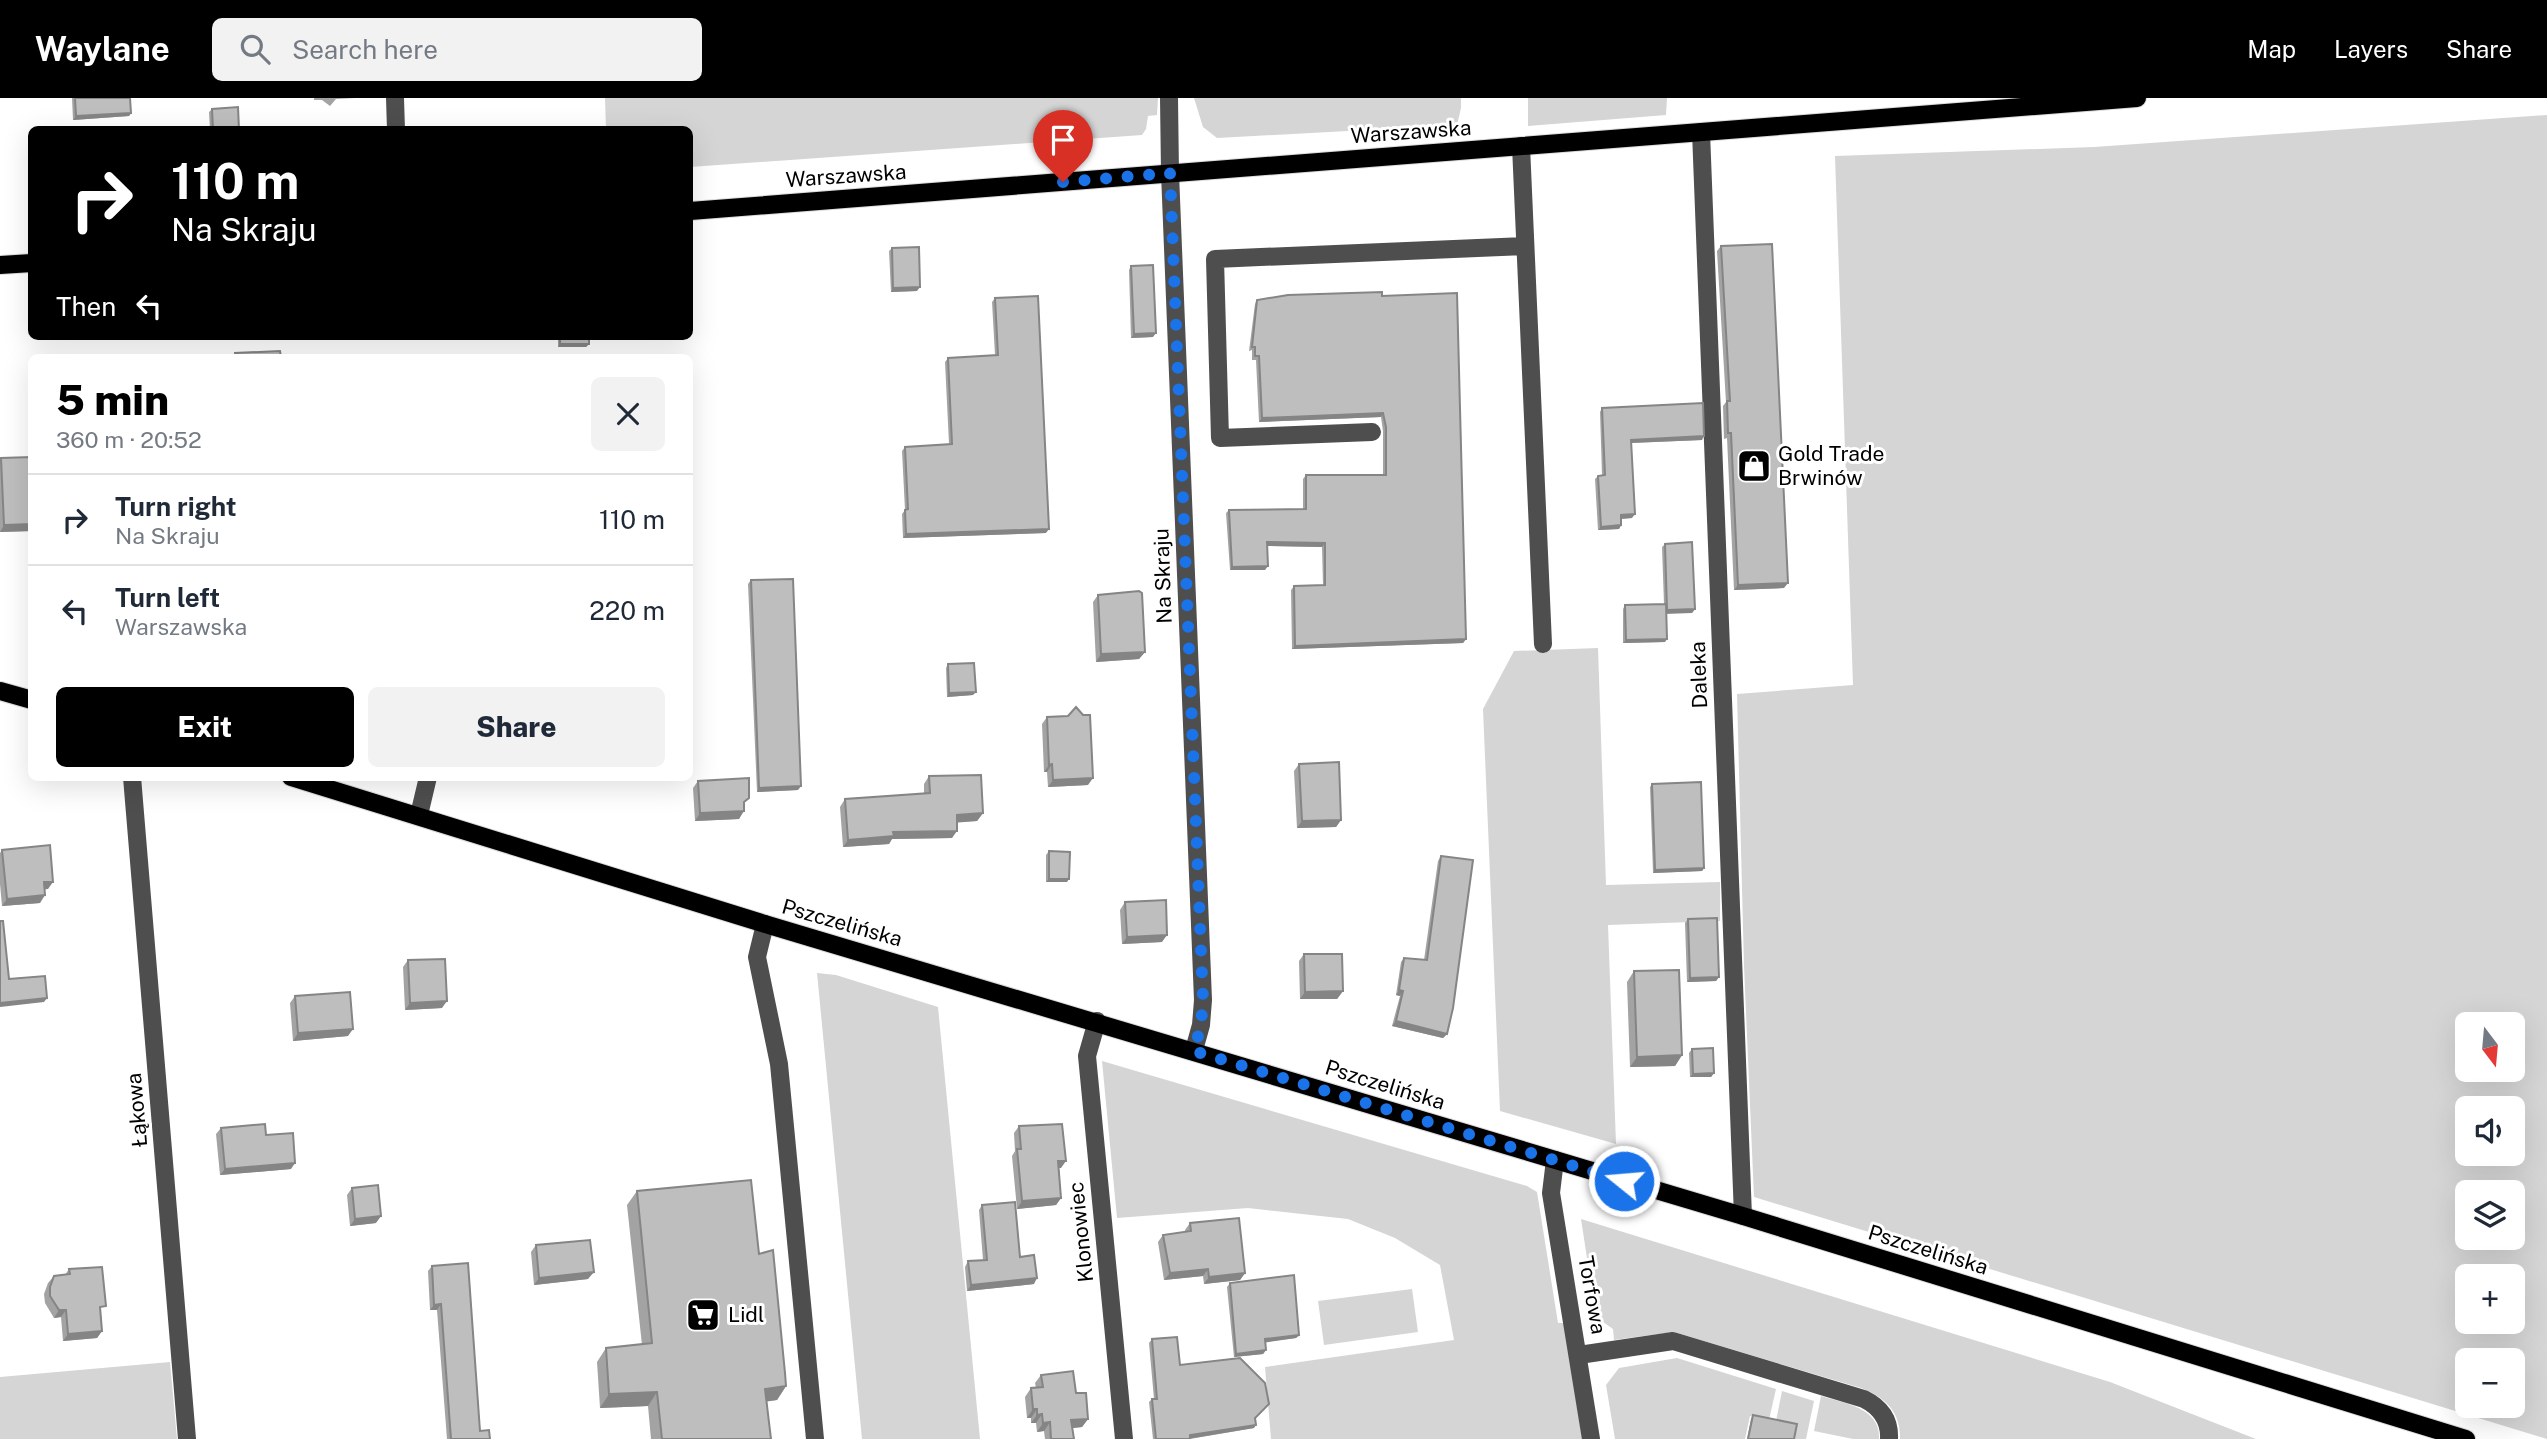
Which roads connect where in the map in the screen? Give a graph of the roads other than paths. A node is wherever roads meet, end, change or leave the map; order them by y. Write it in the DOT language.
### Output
graph roads {
  1 [pos="395,98"];
  2 [pos="1170,98"];
  3 [pos="2137,98"];
  4 [pos="396,126"];
  5 [pos="1701,132"];
  6 [pos="1521,146"];
  7 [pos="1170,173"];
  8 [pos="693,211"];
  9 [pos="1525,246"];
  10 [pos="28,263"];
  11 [pos="0,265"];
  12 [pos="1372,432"];
  13 [pos="1543,644"];
  14 [pos="0,691"];
  15 [pos="28,699"];
  16 [pos="132,781"];
  17 [pos="304,781"];
  18 [pos="427,781"];
  19 [pos="419,815"];
  20 [pos="765,924"];
  21 [pos="1097,1021"];
  22 [pos="1194,1051"];
  23 [pos="1555,1160"];
  24 [pos="1743,1216"];
  25 [pos="1579,1355"];
  26 [pos="187,1439"];
  27 [pos="815,1439"];
  28 [pos="1124,1439"];
  29 [pos="1591,1439"];
  30 [pos="1889,1439"];
  31 [pos="2466,1439"];
  1 -- 4 [label="street"];
  2 -- 7 [label="street, Na Skraju"];
  3 -- 5 [label="main road, Warszawska"];
  5 -- 6 [label="main road, Warszawska"];
  5 -- 24 [label="street, Daleka"];
  6 -- 7 [label="main road, Warszawska"];
  6 -- 9 [label="street"];
  7 -- 8 [label="main road, Warszawska"];
  7 -- 22 [label="street, Na Skraju"];
  9 -- 12 [label="street"];
  9 -- 13 [label="street"];
  10 -- 11 [label="main road"];
  14 -- 15 [label="main road"];
  16 -- 26 [label="street, Łąkowa"];
  17 -- 19 [label="main road, Pszczelińska"];
  18 -- 19 [label="street"];
  19 -- 20 [label="main road, Pszczelińska"];
  20 -- 21 [label="main road, Pszczelińska"];
  20 -- 27 [label="street"];
  21 -- 22 [label="main road, Pszczelińska"];
  21 -- 28 [label="street, Klonowiec"];
  22 -- 23 [label="main road, Pszczelińska"];
  23 -- 24 [label="main road, Pszczelińska"];
  23 -- 25 [label="street, Torfowa"];
  24 -- 31 [label="main road, Pszczelińska"];
  25 -- 29 [label="street, Torfowa"];
  25 -- 30 [label="street"];
}
